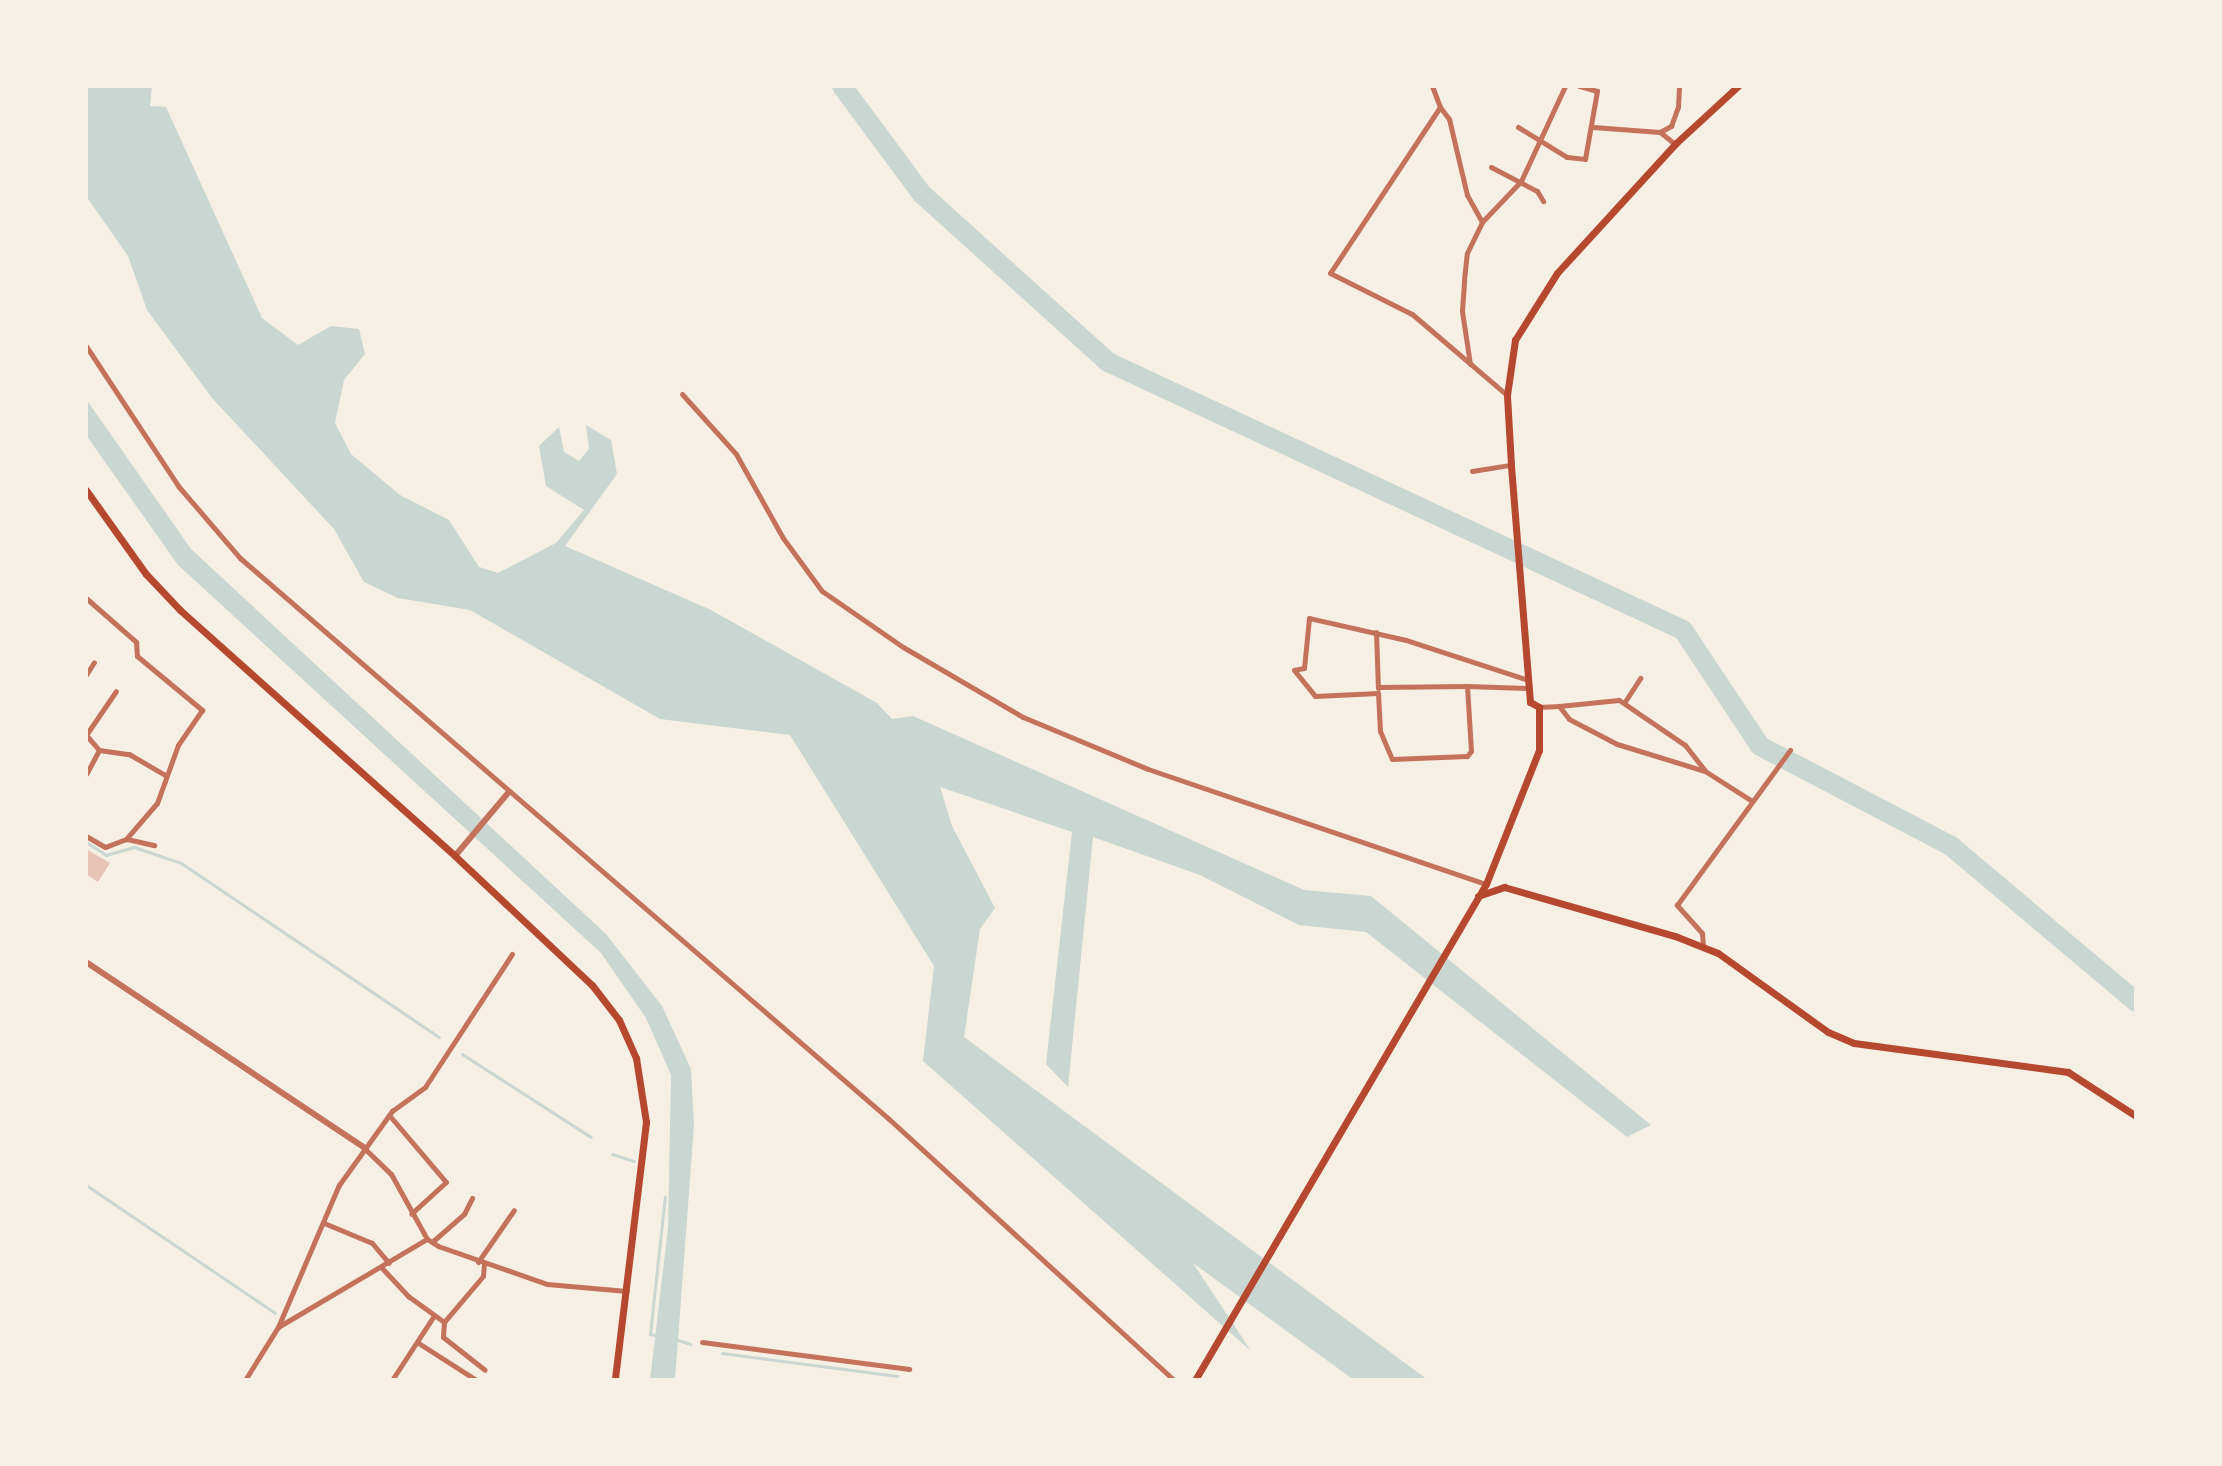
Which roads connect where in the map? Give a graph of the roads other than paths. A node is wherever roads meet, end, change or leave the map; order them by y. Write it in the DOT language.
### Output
graph roads {
  1 [pos="1432,86"];
  2 [pos="1565,86"];
  3 [pos="1579,86"];
  4 [pos="1679,86"];
  5 [pos="1738,86"];
  6 [pos="1440,107"];
  7 [pos="1518,127"];
  8 [pos="1593,127"];
  9 [pos="1660,132"];
  10 [pos="1542,142"];
  11 [pos="1675,144"];
  12 [pos="1491,167"];
  13 [pos="1521,181"];
  14 [pos="1543,201"];
  15 [pos="1482,222"];
  16 [pos="86,346"];
  17 [pos="1470,364"];
  18 [pos="682,394"];
  19 [pos="1507,395"];
  20 [pos="1511,465"];
  21 [pos="1472,471"];
  22 [pos="86,490"];
  23 [pos="86,598"];
  24 [pos="1376,632"];
  25 [pos="94,662"];
  26 [pos="86,675"];
  27 [pos="1640,678"];
  28 [pos="1528,684"];
  29 [pos="1467,686"];
  30 [pos="1378,690"];
  31 [pos="116,691"];
  32 [pos="1624,703"];
  33 [pos="1559,706"];
  34 [pos="1539,707"];
  35 [pos="86,735"];
  36 [pos="99,750"];
  37 [pos="1790,750"];
  38 [pos="1705,771"];
  39 [pos="86,774"];
  40 [pos="165,775"];
  41 [pos="508,793"];
  42 [pos="1752,801"];
  43 [pos="86,836"];
  44 [pos="126,839"];
  45 [pos="154,845"];
  46 [pos="455,856"];
  47 [pos="1486,884"];
  48 [pos="1476,896"];
  49 [pos="1703,947"];
  50 [pos="512,954"];
  51 [pos="86,962"];
  52 [pos="389,1115"];
  53 [pos="2136,1116"];
  54 [pos="363,1147"];
  55 [pos="472,1198"];
  56 [pos="514,1210"];
  57 [pos="411,1214"];
  58 [pos="324,1223"];
  59 [pos="430,1241"];
  60 [pos="389,1263"];
  61 [pos="481,1263"];
  62 [pos="381,1267"];
  63 [pos="627,1291"];
  64 [pos="433,1317"];
  65 [pos="444,1322"];
  66 [pos="278,1327"];
  67 [pos="702,1342"];
  68 [pos="420,1344"];
  69 [pos="909,1369"];
  70 [pos="485,1370"];
  71 [pos="245,1380"];
  72 [pos="392,1380"];
  73 [pos="476,1380"];
  74 [pos="615,1380"];
  75 [pos="1174,1380"];
  76 [pos="1195,1380"];
  1 -- 6 [label="street"];
  2 -- 10 [label="street"];
  3 -- 8 [label="street"];
  4 -- 9 [label="street"];
  5 -- 11 [label="main road"];
  6 -- 15 [label="street"];
  6 -- 17 [label="street"];
  7 -- 10 [label="street"];
  8 -- 9 [label="street"];
  8 -- 10 [label="street"];
  9 -- 11 [label="street"];
  10 -- 13 [label="street"];
  11 -- 19 [label="main road"];
  12 -- 13 [label="street"];
  13 -- 14 [label="street"];
  13 -- 15 [label="street"];
  15 -- 17 [label="street"];
  16 -- 41 [label="street"];
  17 -- 19 [label="street"];
  18 -- 47 [label="street"];
  19 -- 20 [label="main road"];
  20 -- 21 [label="street"];
  20 -- 28 [label="main road"];
  22 -- 46 [label="main road"];
  23 -- 40 [label="street"];
  24 -- 28 [label="street"];
  24 -- 30 [label="street"];
  24 -- 30 [label="street"];
  25 -- 26 [label="street"];
  27 -- 32 [label="street"];
  28 -- 29 [label="street"];
  28 -- 34 [label="main road"];
  29 -- 30 [label="street"];
  29 -- 30 [label="street"];
  31 -- 35 [label="street"];
  32 -- 33 [label="street"];
  32 -- 38 [label="street"];
  33 -- 34 [label="street"];
  33 -- 38 [label="street"];
  34 -- 47 [label="main road"];
  35 -- 36 [label="street"];
  36 -- 39 [label="street"];
  36 -- 40 [label="street"];
  37 -- 42 [label="street"];
  38 -- 42 [label="street"];
  40 -- 44 [label="street"];
  41 -- 46 [label="street"];
  41 -- 75 [label="street"];
  42 -- 49 [label="street"];
  43 -- 44 [label="street"];
  44 -- 45 [label="street"];
  46 -- 63 [label="main road"];
  47 -- 48 [label="main road"];
  48 -- 49 [label="main road"];
  48 -- 76 [label="main road"];
  49 -- 53 [label="main road"];
  50 -- 52 [label="street"];
  51 -- 54 [label="street"];
  52 -- 54 [label="street"];
  52 -- 57 [label="street"];
  54 -- 57 [label="street"];
  54 -- 58 [label="street"];
  55 -- 59 [label="street"];
  56 -- 61 [label="street"];
  57 -- 59 [label="street"];
  58 -- 60 [label="street"];
  58 -- 66 [label="street"];
  59 -- 60 [label="street"];
  59 -- 61 [label="street"];
  60 -- 62 [label="street"];
  61 -- 63 [label="street"];
  61 -- 65 [label="street"];
  62 -- 64 [label="street"];
  62 -- 66 [label="street"];
  63 -- 74 [label="main road"];
  64 -- 65 [label="street"];
  64 -- 68 [label="street"];
  65 -- 70 [label="street"];
  66 -- 71 [label="street"];
  67 -- 69 [label="street"];
  68 -- 72 [label="street"];
  68 -- 73 [label="street"];
}
